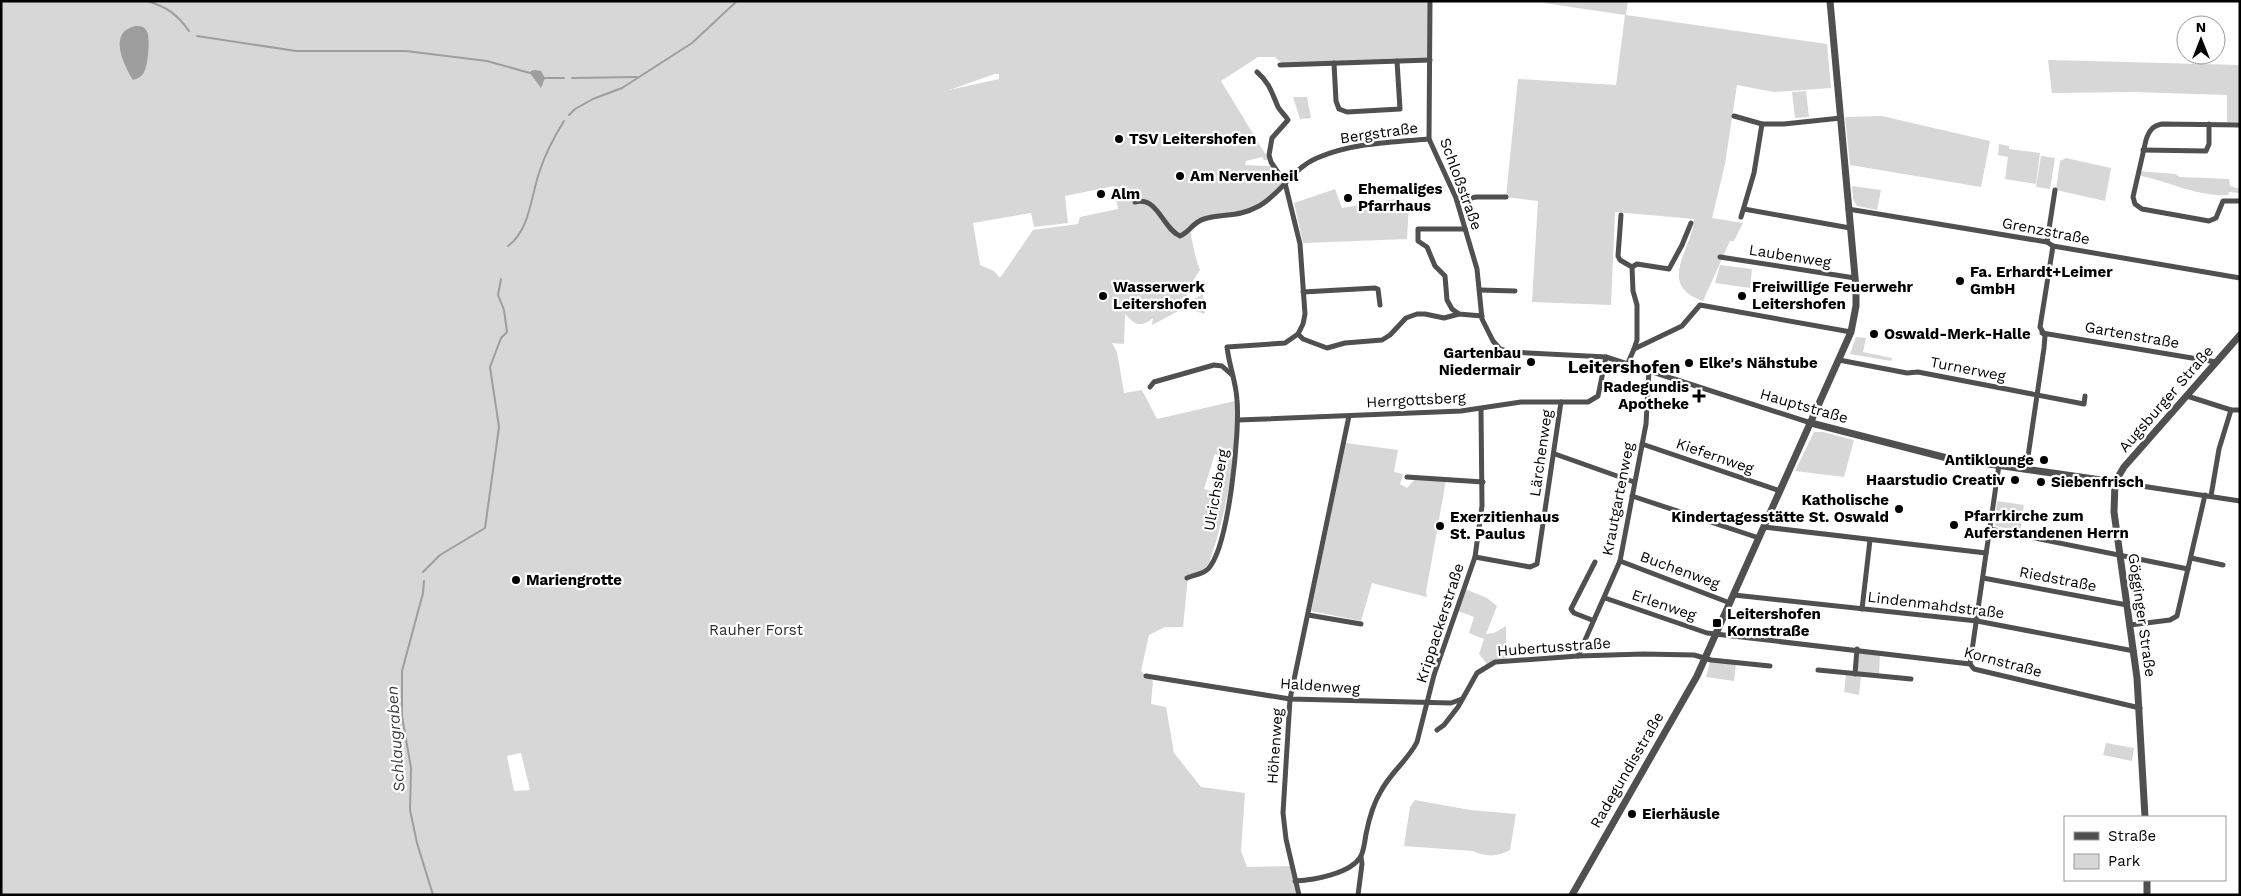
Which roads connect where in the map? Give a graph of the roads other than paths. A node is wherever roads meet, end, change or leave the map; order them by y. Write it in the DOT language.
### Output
graph roads {
  1 [pos="1430,1"];
  2 [pos="1830,1"];
  3 [pos="1430,60"];
  4 [pos="1396,61"];
  5 [pos="1334,63"];
  6 [pos="1280,65"];
  7 [pos="1257,72"];
  8 [pos="1734,116"];
  9 [pos="1841,118"];
  10 [pos="1762,124"];
  11 [pos="2209,124"];
  12 [pos="2240,125"];
  13 [pos="1430,139"];
  14 [pos="2143,150"];
  15 [pos="1285,183"];
  16 [pos="2055,190"];
  17 [pos="1506,197"];
  18 [pos="2240,201"];
  19 [pos="1135,202"];
  20 [pos="1457,202"];
  21 [pos="1744,208"];
  22 [pos="1848,208"];
  23 [pos="1621,215"];
  24 [pos="1741,216"];
  25 [pos="1691,222"];
  26 [pos="1850,228"];
  27 [pos="1465,229"];
  28 [pos="2047,242"];
  29 [pos="2053,246"];
  30 [pos="1720,258"];
  31 [pos="1632,267"];
  32 [pos="1855,278"];
  33 [pos="2240,278"];
  34 [pos="1480,290"];
  35 [pos="1515,291"];
  36 [pos="1303,292"];
  37 [pos="1380,305"];
  38 [pos="1459,314"];
  39 [pos="1482,316"];
  40 [pos="1851,332"];
  41 [pos="2042,332"];
  42 [pos="1298,334"];
  43 [pos="2240,335"];
  44 [pos="1493,341"];
  45 [pos="1634,348"];
  46 [pos="1606,357"];
  47 [pos="1839,360"];
  48 [pos="2216,362"];
  49 [pos="1628,363"];
  50 [pos="1649,369"];
  51 [pos="1233,375"];
  52 [pos="1150,387"];
  53 [pos="2037,395"];
  54 [pos="2085,396"];
  55 [pos="2187,396"];
  56 [pos="1561,402"];
  57 [pos="1481,409"];
  58 [pos="2231,410"];
  59 [pos="2240,410"];
  60 [pos="1349,416"];
  61 [pos="1238,420"];
  62 [pos="1811,422"];
  63 [pos="1642,444"];
  64 [pos="1555,454"];
  65 [pos="1999,465"];
  66 [pos="2026,470"];
  67 [pos="1407,477"];
  68 [pos="1483,482"];
  69 [pos="1634,482"];
  70 [pos="2114,482"];
  71 [pos="1780,491"];
  72 [pos="1632,496"];
  73 [pos="2208,496"];
  74 [pos="2240,501"];
  75 [pos="1764,527"];
  76 [pos="1990,529"];
  77 [pos="1759,538"];
  78 [pos="1870,540"];
  79 [pos="1986,553"];
  80 [pos="2120,556"];
  81 [pos="1475,557"];
  82 [pos="2191,558"];
  83 [pos="1620,561"];
  84 [pos="1595,562"];
  85 [pos="2223,565"];
  86 [pos="2188,569"];
  87 [pos="1187,578"];
  88 [pos="1983,578"];
  89 [pos="1734,595"];
  90 [pos="1604,598"];
  91 [pos="1730,603"];
  92 [pos="2128,605"];
  93 [pos="1862,609"];
  94 [pos="1308,615"];
  95 [pos="1592,620"];
  96 [pos="1977,621"];
  97 [pos="1362,624"];
  98 [pos="2130,625"];
  99 [pos="1716,634"];
  100 [pos="1857,649"];
  101 [pos="2134,651"];
  102 [pos="1578,656"];
  103 [pos="1705,658"];
  104 [pos="1970,664"];
  105 [pos="1770,666"];
  106 [pos="1818,670"];
  107 [pos="1855,674"];
  108 [pos="1146,676"];
  109 [pos="1911,679"];
  110 [pos="1463,698"];
  111 [pos="1290,699"];
  112 [pos="1427,702"];
  113 [pos="2140,709"];
  114 [pos="1437,730"];
  115 [pos="2145,816"];
  116 [pos="1361,857"];
  117 [pos="1295,881"];
  118 [pos="2147,881"];
  119 [pos="1299,895"];
  120 [pos="1358,895"];
  121 [pos="1572,895"];
  122 [pos="2147,895"];
  1 -- 3 [label="street, Schloßstraße"];
  2 -- 9 [label="street, Radegundisstraße"];
  3 -- 4 [label="street"];
  3 -- 13 [label="street, Schloßstraße"];
  4 -- 5 [label="street"];
  4 -- 5 [label="street"];
  5 -- 6 [label="street"];
  7 -- 15 [label="street"];
  8 -- 10 [label="street"];
  9 -- 10 [label="street"];
  9 -- 22 [label="street, Radegundisstraße"];
  10 -- 21 [label="street"];
  11 -- 12 [label="street"];
  11 -- 14 [label="street"];
  11 -- 14 [label="street"];
  13 -- 15 [label="street, Bergstraße"];
  13 -- 20 [label="street, Schloßstraße"];
  14 -- 18 [label="street"];
  15 -- 19 [label="street, Bergstraße"];
  15 -- 36 [label="street"];
  16 -- 28 [label="street"];
  17 -- 20 [label="street"];
  20 -- 27 [label="street, Schloßstraße"];
  21 -- 24 [label="street"];
  21 -- 26 [label="street"];
  22 -- 26 [label="street, Radegundisstraße"];
  22 -- 28 [label="street, Grenzstraße"];
  23 -- 31 [label="street"];
  25 -- 31 [label="street"];
  26 -- 32 [label="street, Radegundisstraße"];
  27 -- 34 [label="street, Schloßstraße"];
  27 -- 38 [label="street"];
  28 -- 29 [label="street, Grenzstraße"];
  29 -- 33 [label="street, Grenzstraße"];
  29 -- 41 [label="street"];
  30 -- 32 [label="street, Laubenweg"];
  31 -- 45 [label="street"];
  32 -- 40 [label="street, Radegundisstraße"];
  34 -- 35 [label="street"];
  34 -- 39 [label="street, Schloßstraße"];
  36 -- 37 [label="street"];
  36 -- 42 [label="street"];
  38 -- 39 [label="street"];
  38 -- 42 [label="street"];
  39 -- 44 [label="street, Schloßstraße"];
  40 -- 45 [label="street"];
  40 -- 47 [label="street, Radegundisstraße"];
  41 -- 48 [label="street, Gartenstraße"];
  41 -- 53 [label="street"];
  42 -- 51 [label="street"];
  43 -- 48 [label="street, Augsburger Straße"];
  44 -- 46 [label="street, Hauptstraße"];
  45 -- 49 [label="street"];
  46 -- 49 [label="street, Hauptstraße"];
  46 -- 56 [label="street, Herrgottsberg"];
  47 -- 53 [label="street, Turnerweg"];
  47 -- 62 [label="street, Radegundisstraße"];
  48 -- 55 [label="street, Augsburger Straße"];
  49 -- 50 [label="street, Hauptstraße"];
  50 -- 62 [label="street, Hauptstraße"];
  50 -- 63 [label="street, Krautgartenweg"];
  51 -- 52 [label="street"];
  51 -- 61 [label="street"];
  53 -- 54 [label="street, Turnerweg"];
  53 -- 66 [label="street"];
  55 -- 58 [label="street"];
  55 -- 70 [label="street, Augsburger Straße"];
  56 -- 57 [label="street, Herrgottsberg"];
  56 -- 64 [label="street, Lärchenweg"];
  57 -- 60 [label="street, Herrgottsberg"];
  57 -- 68 [label="street, Krippackerstraße"];
  58 -- 59 [label="street"];
  58 -- 73 [label="street"];
  60 -- 61 [label="street, Herrgottsberg"];
  60 -- 94 [label="street, Höhenweg"];
  61 -- 87 [label="street, Ulrichsberg"];
  62 -- 65 [label="street, Hauptstraße"];
  62 -- 71 [label="street, Radegundisstraße"];
  63 -- 69 [label="street, Krautgartenweg"];
  63 -- 71 [label="street, Kiefernweg"];
  64 -- 69 [label="street"];
  64 -- 81 [label="street, Lärchenweg"];
  65 -- 66 [label="street, Hauptstraße"];
  65 -- 76 [label="street"];
  66 -- 70 [label="street, Hauptstraße"];
  67 -- 68 [label="street"];
  68 -- 81 [label="street, Krippackerstraße"];
  69 -- 72 [label="street, Krautgartenweg"];
  70 -- 73 [label="street"];
  70 -- 80 [label="street, Gögginger Straße"];
  71 -- 75 [label="street, Radegundisstraße"];
  72 -- 77 [label="street"];
  72 -- 83 [label="street, Krautgartenweg"];
  73 -- 74 [label="street"];
  73 -- 82 [label="street"];
  75 -- 77 [label="street, Radegundisstraße"];
  75 -- 78 [label="street"];
  76 -- 79 [label="street"];
  76 -- 80 [label="street"];
  77 -- 89 [label="street, Radegundisstraße"];
  78 -- 79 [label="street"];
  78 -- 93 [label="street"];
  79 -- 88 [label="street"];
  80 -- 86 [label="street"];
  80 -- 92 [label="street, Gögginger Straße"];
  81 -- 112 [label="street, Krippackerstraße"];
  82 -- 85 [label="street"];
  82 -- 86 [label="street"];
  83 -- 90 [label="street, Krautgartenweg"];
  83 -- 91 [label="street, Buchenweg"];
  84 -- 95 [label="street"];
  86 -- 98 [label="street"];
  88 -- 92 [label="street, Riedstraße"];
  88 -- 96 [label="street"];
  89 -- 91 [label="street, Radegundisstraße"];
  89 -- 93 [label="street, Lindenmahdstraße"];
  90 -- 95 [label="street, Krautgartenweg"];
  90 -- 99 [label="street, Erlenweg"];
  91 -- 99 [label="street, Radegundisstraße"];
  92 -- 98 [label="street, Gögginger Straße"];
  93 -- 96 [label="street, Lindenmahdstraße"];
  94 -- 97 [label="street"];
  94 -- 111 [label="street, Höhenweg"];
  95 -- 102 [label="street, Krautgartenweg"];
  96 -- 101 [label="street, Lindenmahdstraße"];
  96 -- 104 [label="street"];
  98 -- 101 [label="street, Gögginger Straße"];
  99 -- 100 [label="street, Kornstraße"];
  99 -- 103 [label="street, Radegundisstraße"];
  100 -- 104 [label="street, Kornstraße"];
  100 -- 107 [label="street"];
  101 -- 113 [label="street, Gögginger Straße"];
  102 -- 103 [label="street, Hubertusstraße"];
  102 -- 110 [label="street, Hubertusstraße"];
  103 -- 105 [label="street"];
  103 -- 121 [label="street, Radegundisstraße"];
  104 -- 113 [label="street, Kornstraße"];
  106 -- 107 [label="street"];
  107 -- 109 [label="street"];
  108 -- 111 [label="street, Haldenweg"];
  110 -- 112 [label="street, Haldenweg"];
  110 -- 114 [label="street, Hubertusstraße"];
  111 -- 112 [label="street, Haldenweg"];
  111 -- 117 [label="street, Höhenweg"];
  112 -- 116 [label="street, Krippackerstraße"];
  113 -- 115 [label="street, Gögginger Straße"];
  116 -- 117 [label="street"];
  116 -- 120 [label="street"];
  117 -- 119 [label="street, Höhenweg"];
  118 -- 122 [label="street"];
}
